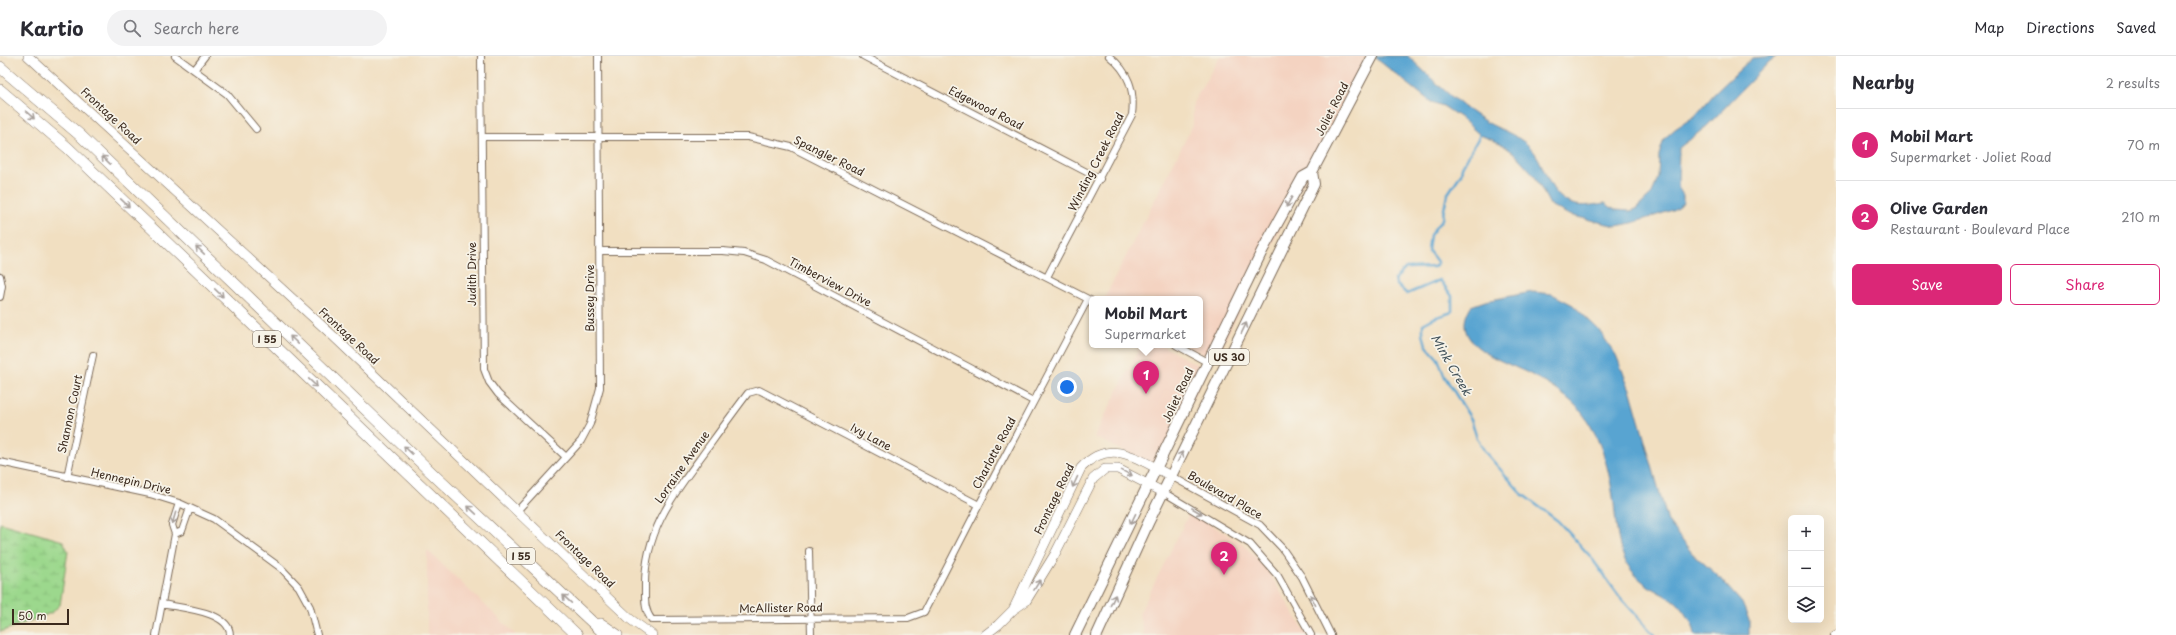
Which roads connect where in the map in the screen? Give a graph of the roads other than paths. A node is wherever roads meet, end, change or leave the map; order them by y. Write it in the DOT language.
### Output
graph roads {
  1 [pos="28,56"];
  2 [pos="175,56"];
  3 [pos="205,56"];
  4 [pos="481,56"];
  5 [pos="598,56"];
  6 [pos="863,56"];
  7 [pos="1109,56"];
  8 [pos="1373,56"];
  9 [pos="0,66"];
  10 [pos="194,70"];
  11 [pos="0,90"];
  12 [pos="256,129"];
  13 [pos="598,137"];
  14 [pos="482,138"];
  15 [pos="1312,172"];
  16 [pos="1100,179"];
  17 [pos="599,251"];
  18 [pos="0,276"];
  19 [pos="1047,277"];
  20 [pos="0,297"];
  21 [pos="1089,299"];
  22 [pos="1089,302"];
  23 [pos="1181,348"];
  24 [pos="93,355"];
  25 [pos="1207,362"];
  26 [pos="754,390"];
  27 [pos="1033,401"];
  28 [pos="566,457"];
  29 [pos="0,462"];
  30 [pos="1156,468"];
  31 [pos="1171,476"];
  32 [pos="67,477"];
  33 [pos="1149,484"];
  34 [pos="1163,492"];
  35 [pos="179,502"];
  36 [pos="978,505"];
  37 [pos="190,508"];
  38 [pos="517,511"];
  39 [pos="175,534"];
  40 [pos="809,551"];
  41 [pos="531,592"];
  42 [pos="162,604"];
  43 [pos="580,610"];
  44 [pos="1013,610"];
  45 [pos="647,614"];
  46 [pos="918,616"];
  47 [pos="810,617"];
  48 [pos="156,635"];
  49 [pos="230,635"];
  50 [pos="317,635"];
  51 [pos="568,635"];
  52 [pos="577,635"];
  53 [pos="606,635"];
  54 [pos="617,635"];
  55 [pos="652,635"];
  56 [pos="811,635"];
  57 [pos="985,635"];
  58 [pos="1075,635"];
  59 [pos="1097,635"];
  60 [pos="1311,635"];
  61 [pos="1331,635"];
  1 -- 38 [label="street, Frontage Road"];
  2 -- 10 [label="street"];
  3 -- 10 [label="street"];
  4 -- 14 [label="street, Judith Drive"];
  5 -- 13 [label="street, Bussey Drive"];
  6 -- 16 [label="street, Edgewood Road"];
  7 -- 16 [label="street, Winding Creek Road"];
  8 -- 15 [label="main road, Joliet Road / US 30"];
  43 -- 9 [label="highway, I 55, one-way"];
  10 -- 12 [label="street"];
  11 -- 41 [label="highway, I 55, one-way"];
  13 -- 14 [label="street, Spangler Road"];
  13 -- 17 [label="street, Bussey Drive"];
  13 -- 19 [label="street, Spangler Road"];
  14 -- 28 [label="street, Judith Drive"];
  15 -- 25 [label="main road, Joliet Road / US 30, one-way"];
  31 -- 15 [label="main road, Joliet Road / US 30, one-way"];
  16 -- 19 [label="street, Winding Creek Road"];
  17 -- 27 [label="street, Timberview Drive"];
  17 -- 28 [label="street, Bussey Drive"];
  18 -- 20 [label="street"];
  19 -- 21 [label="street, Spangler Road"];
  22 -- 27 [label="street, Charlotte Road"];
  23 -- 25 [label="street"];
  24 -- 32 [label="street, Shannon Court"];
  25 -- 30 [label="main road, Joliet Road / US 30"];
  26 -- 36 [label="street, Ivy Lane"];
  26 -- 45 [label="street, Lorraine Avenue"];
  27 -- 36 [label="street, Charlotte Road"];
  28 -- 38 [label="street, Bussey Drive"];
  29 -- 32 [label="street, Hennepin Drive"];
  30 -- 31 [label="street, Frontage Road"];
  30 -- 33 [label="main road, Joliet Road / US 30"];
  30 -- 44 [label="street, Frontage Road, one-way"];
  31 -- 34 [label="main road, Joliet Road / US 30"];
  61 -- 31 [label="street, Boulevard Place, one-way"];
  32 -- 35 [label="street, Hennepin Drive"];
  33 -- 34 [label="street, Frontage Road"];
  44 -- 33 [label="street, Frontage Road, one-way"];
  33 -- 58 [label="main road, Joliet Road / US 30, one-way"];
  59 -- 34 [label="main road, Joliet Road / US 30, one-way"];
  34 -- 60 [label="street, one-way"];
  35 -- 37 [label="street, Hennepin Drive"];
  35 -- 39 [label="street, one-way"];
  36 -- 46 [label="street, Charlotte Road"];
  37 -- 39 [label="street"];
  37 -- 50 [label="street, Hennepin Drive"];
  38 -- 55 [label="street, Frontage Road"];
  39 -- 42 [label="street"];
  40 -- 47 [label="street"];
  41 -- 51 [label="highway"];
  41 -- 52 [label="highway, I 55"];
  42 -- 48 [label="street"];
  42 -- 49 [label="street"];
  43 -- 53 [label="highway, I 55"];
  43 -- 54 [label="highway"];
  44 -- 57 [label="street, Frontage Road"];
  45 -- 47 [label="street, McAllister Road"];
  46 -- 47 [label="street, McAllister Road"];
  47 -- 56 [label="street"];
}
